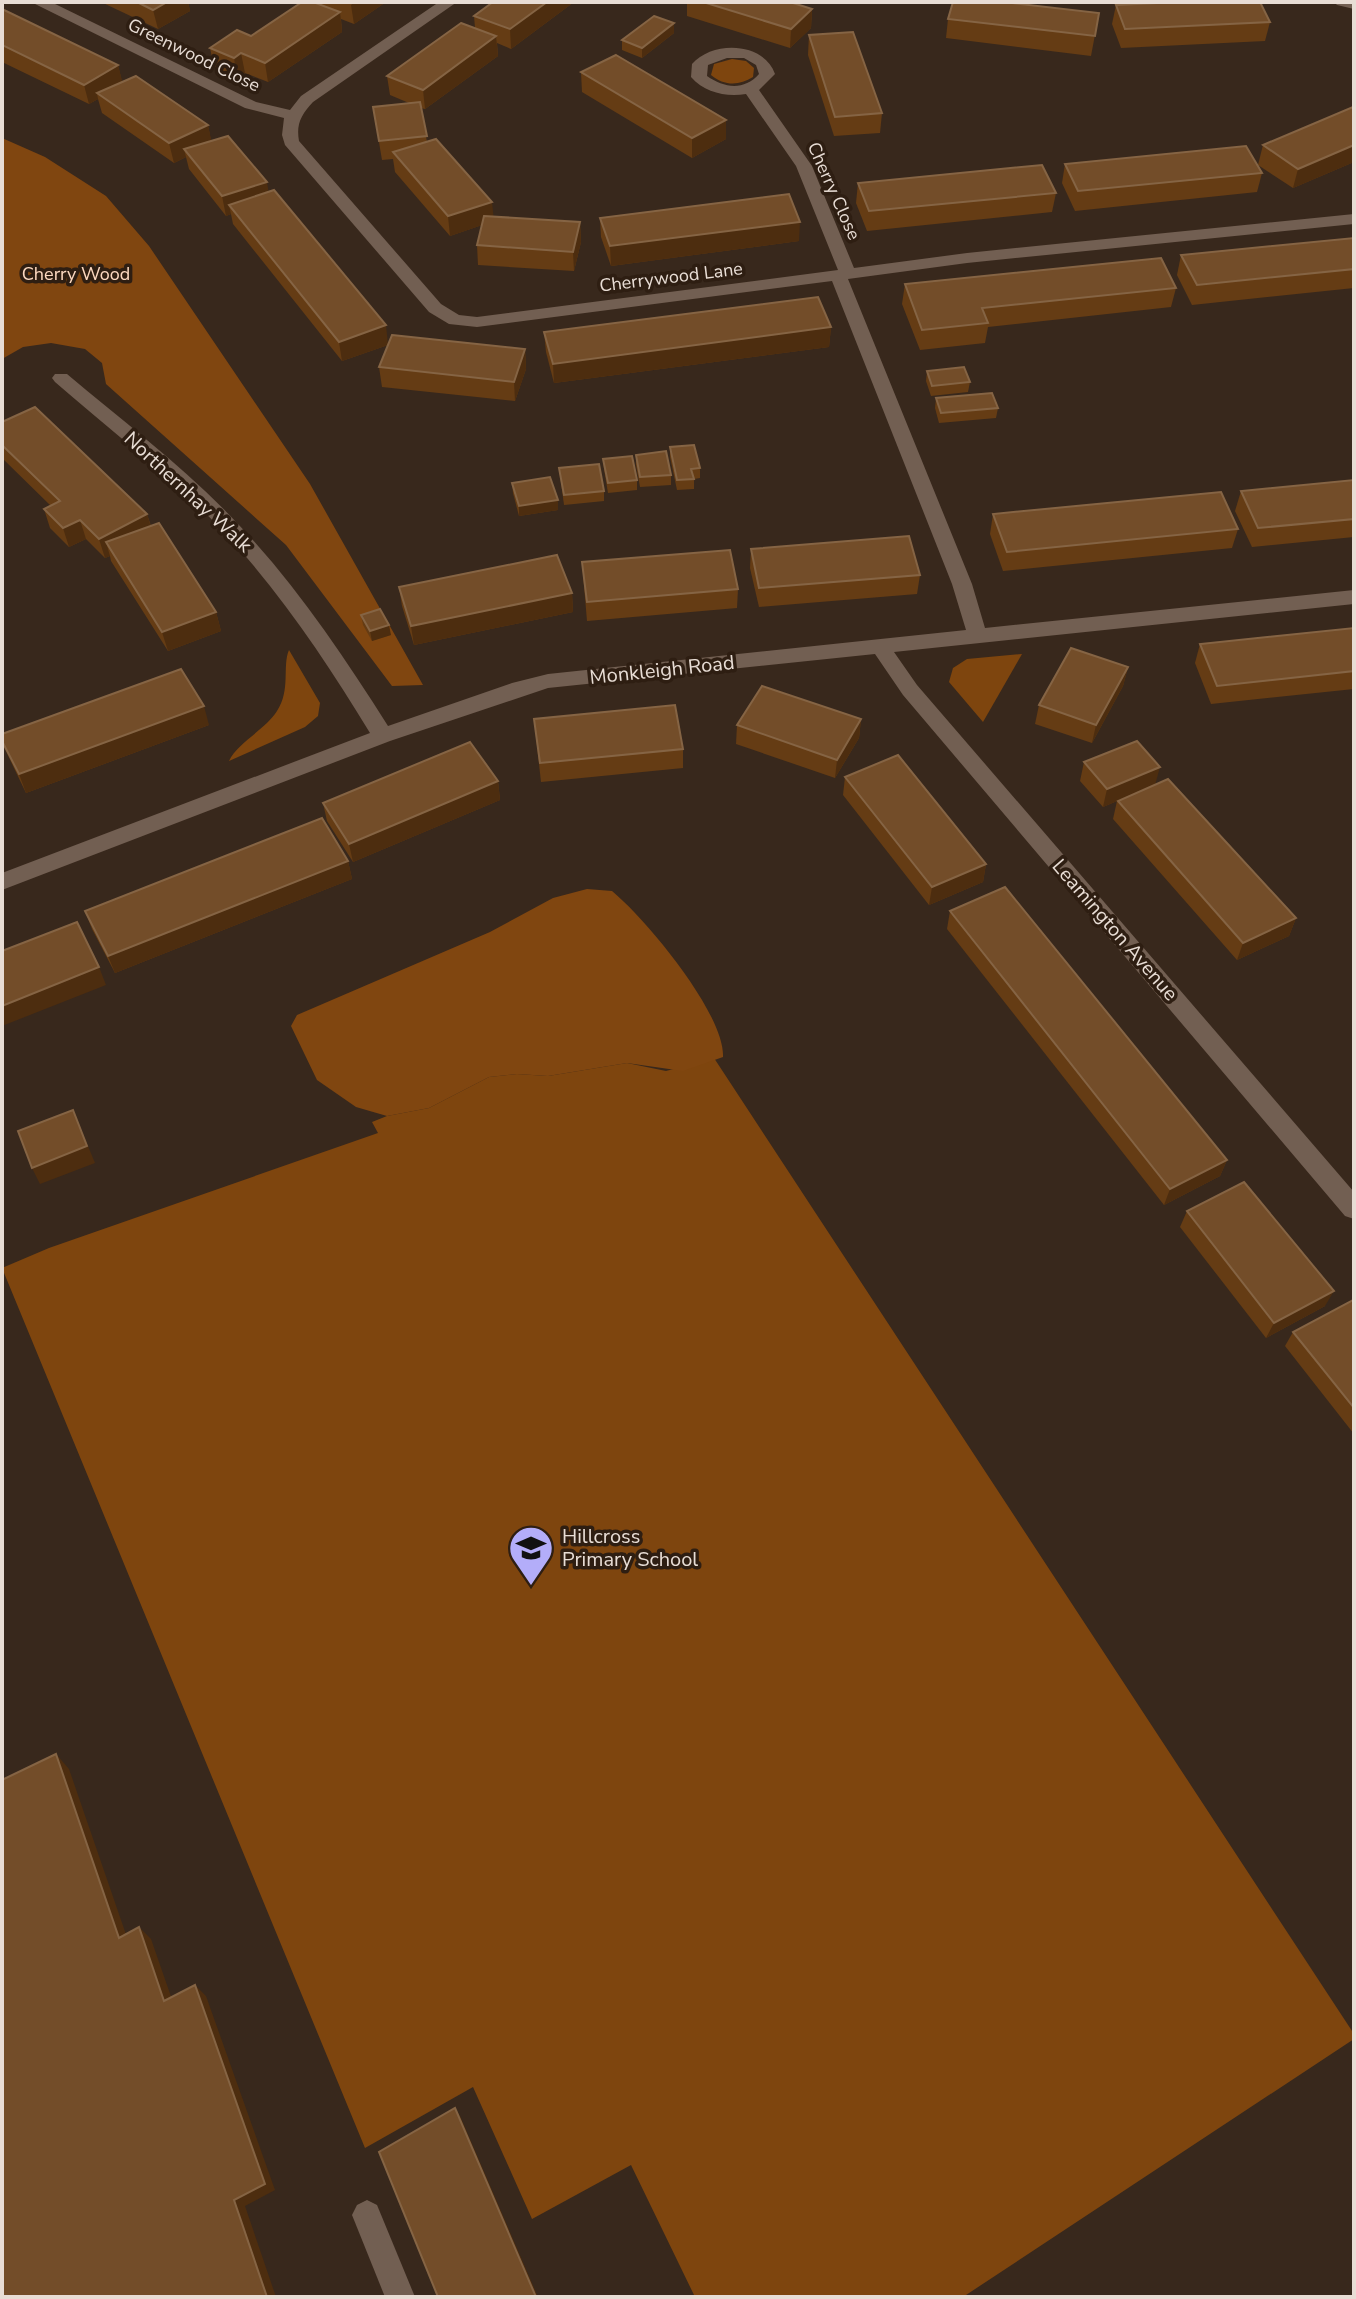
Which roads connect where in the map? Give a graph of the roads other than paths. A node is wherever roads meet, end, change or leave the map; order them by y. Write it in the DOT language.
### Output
graph roads {
  1 [pos="39,2"];
  2 [pos="449,2"];
  3 [pos="1342,2"];
  4 [pos="1354,4"];
  5 [pos="750,88"];
  6 [pos="292,115"];
  7 [pos="1354,219"];
  8 [pos="843,275"];
  9 [pos="61,378"];
  10 [pos="1354,597"];
  11 [pos="978,637"];
  12 [pos="881,648"];
  13 [pos="383,736"];
  14 [pos="2,882"];
  15 [pos="1354,1209"];
  16 [pos="367,2215"];
  17 [pos="400,2297"];
  1 -- 6 [label="street, Greenwood Close"];
  2 -- 6 [label="street"];
  3 -- 4 [label="street"];
  5 -- 8 [label="street, Cherry Close"];
  6 -- 8 [label="street, Cherrywood Lane"];
  7 -- 8 [label="street, Cherrywood Lane"];
  8 -- 11 [label="street"];
  9 -- 13 [label="street, Northernhay Walk"];
  10 -- 11 [label="street, Monkleigh Road"];
  11 -- 12 [label="street, Monkleigh Road"];
  12 -- 13 [label="street, Monkleigh Road"];
  12 -- 15 [label="street, Leamington Avenue"];
  13 -- 14 [label="street, Monkleigh Road"];
  16 -- 17 [label="lane"];
}
